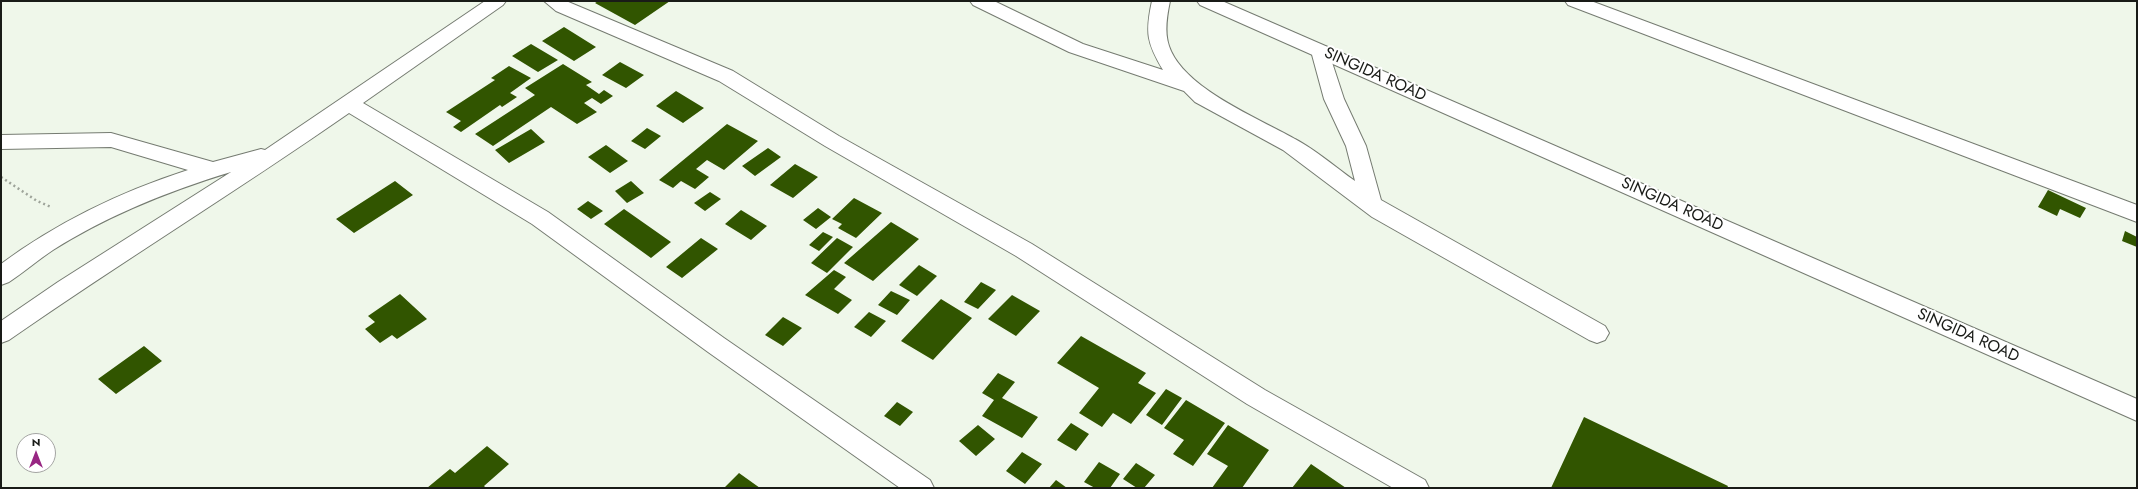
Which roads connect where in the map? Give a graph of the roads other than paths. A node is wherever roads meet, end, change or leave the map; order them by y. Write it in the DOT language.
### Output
graph roads {
  1 [pos="497,1"];
  2 [pos="553,1"];
  3 [pos="979,1"];
  4 [pos="1161,1"];
  5 [pos="1206,1"];
  6 [pos="1574,1"];
  7 [pos="1320,51"];
  8 [pos="1193,88"];
  9 [pos="349,104"];
  10 [pos="1,142"];
  11 [pos="279,151"];
  12 [pos="210,169"];
  13 [pos="1371,204"];
  14 [pos="2137,214"];
  15 [pos="84,223"];
  16 [pos="1,260"];
  17 [pos="1,276"];
  18 [pos="1597,332"];
  19 [pos="1,333"];
  20 [pos="2137,410"];
  21 [pos="921,488"];
  22 [pos="1416,488"];
  1 -- 9 [label="main road"];
  2 -- 22 [label="main road"];
  3 -- 8 [label="main road"];
  4 -- 8 [label="main road"];
  5 -- 7 [label="main road, SINGIDA ROAD"];
  6 -- 14 [label="main road"];
  7 -- 13 [label="main road"];
  7 -- 20 [label="main road, SINGIDA ROAD"];
  8 -- 13 [label="main road"];
  9 -- 11 [label="main road"];
  9 -- 21 [label="main road"];
  10 -- 12 [label="main road"];
  11 -- 12 [label="main road"];
  11 -- 19 [label="main road"];
  12 -- 15 [label="main road"];
  13 -- 18 [label="main road"];
  15 -- 16 [label="main road"];
  15 -- 17 [label="main road"];
}
